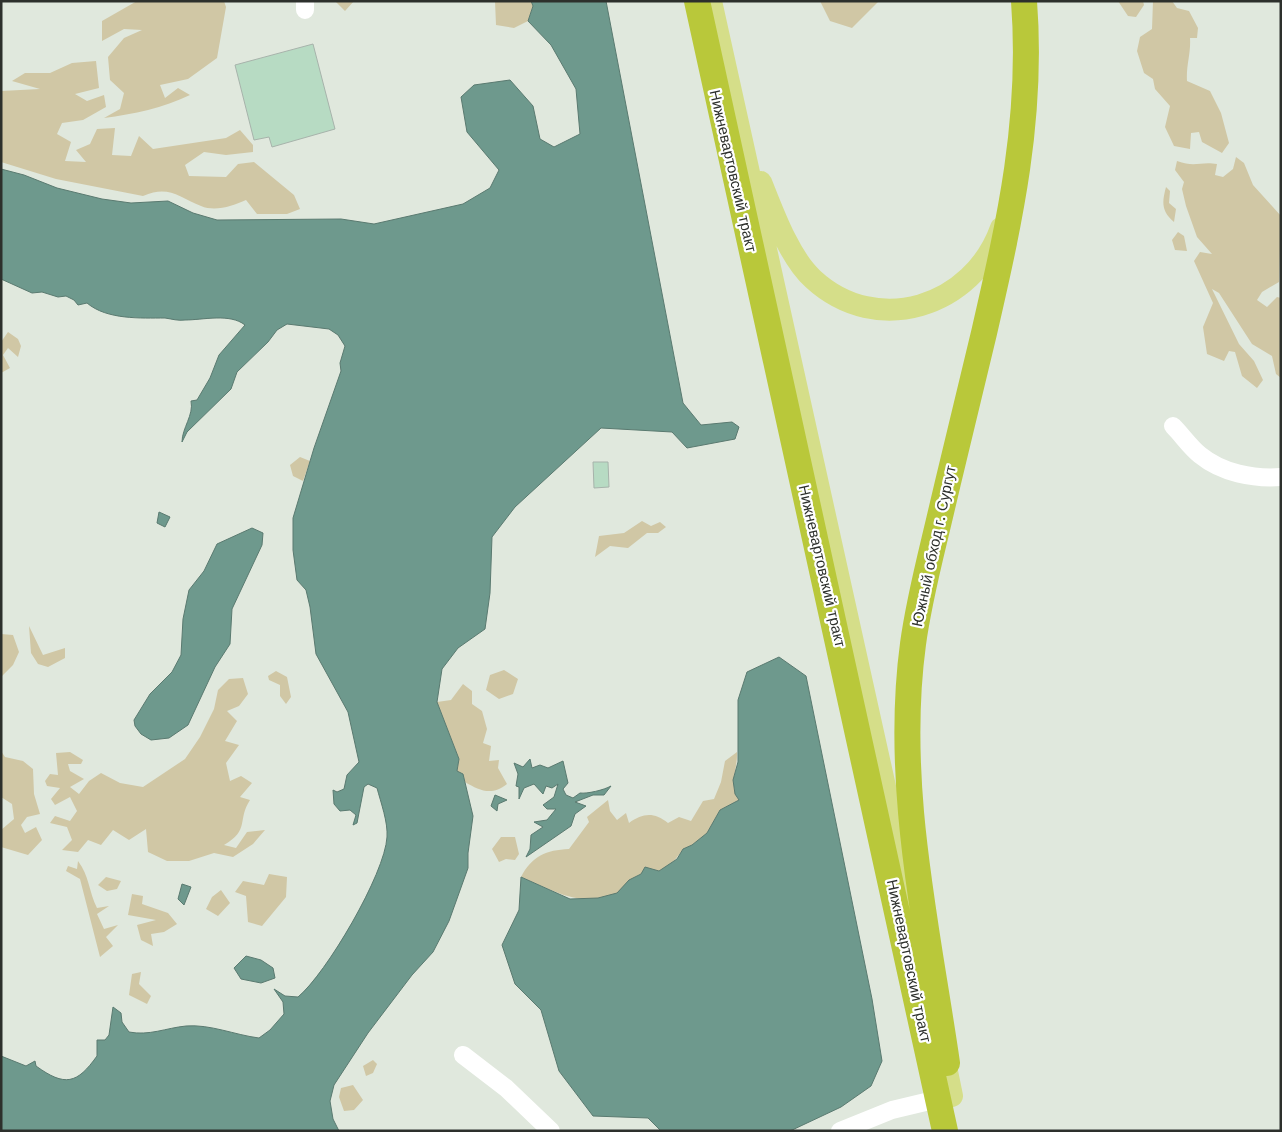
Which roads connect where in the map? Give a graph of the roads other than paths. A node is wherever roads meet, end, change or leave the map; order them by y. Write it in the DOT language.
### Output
graph roads {
  1 [pos="697,1"];
  2 [pos="711,1"];
  3 [pos="1024,1"];
  4 [pos="732,98"];
  5 [pos="1015,186"];
  6 [pos="1173,426"];
  7 [pos="1281,477"];
  8 [pos="463,1055"];
  9 [pos="945,1097"];
  10 [pos="550,1131"];
  11 [pos="840,1131"];
  12 [pos="945,1131"];
  13 [pos="960,1131"];
  1 -- 9 [label="highway, Нижневартовский тракт"];
  2 -- 4 [label="main road, Нижневартовский тракт"];
  3 -- 5 [label="highway, Южный обход г. Сургут"];
  4 -- 5 [label="main road"];
  4 -- 9 [label="main road, Нижневартовский тракт"];
  5 -- 9 [label="highway, Южный обход г. Сургут"];
  6 -- 7 [label="lane"];
  8 -- 10 [label="lane"];
  9 -- 11 [label="lane"];
  9 -- 12 [label="highway, Нижневартовский тракт"];
  9 -- 13 [label="highway, Нижневартовский тракт"];
}
